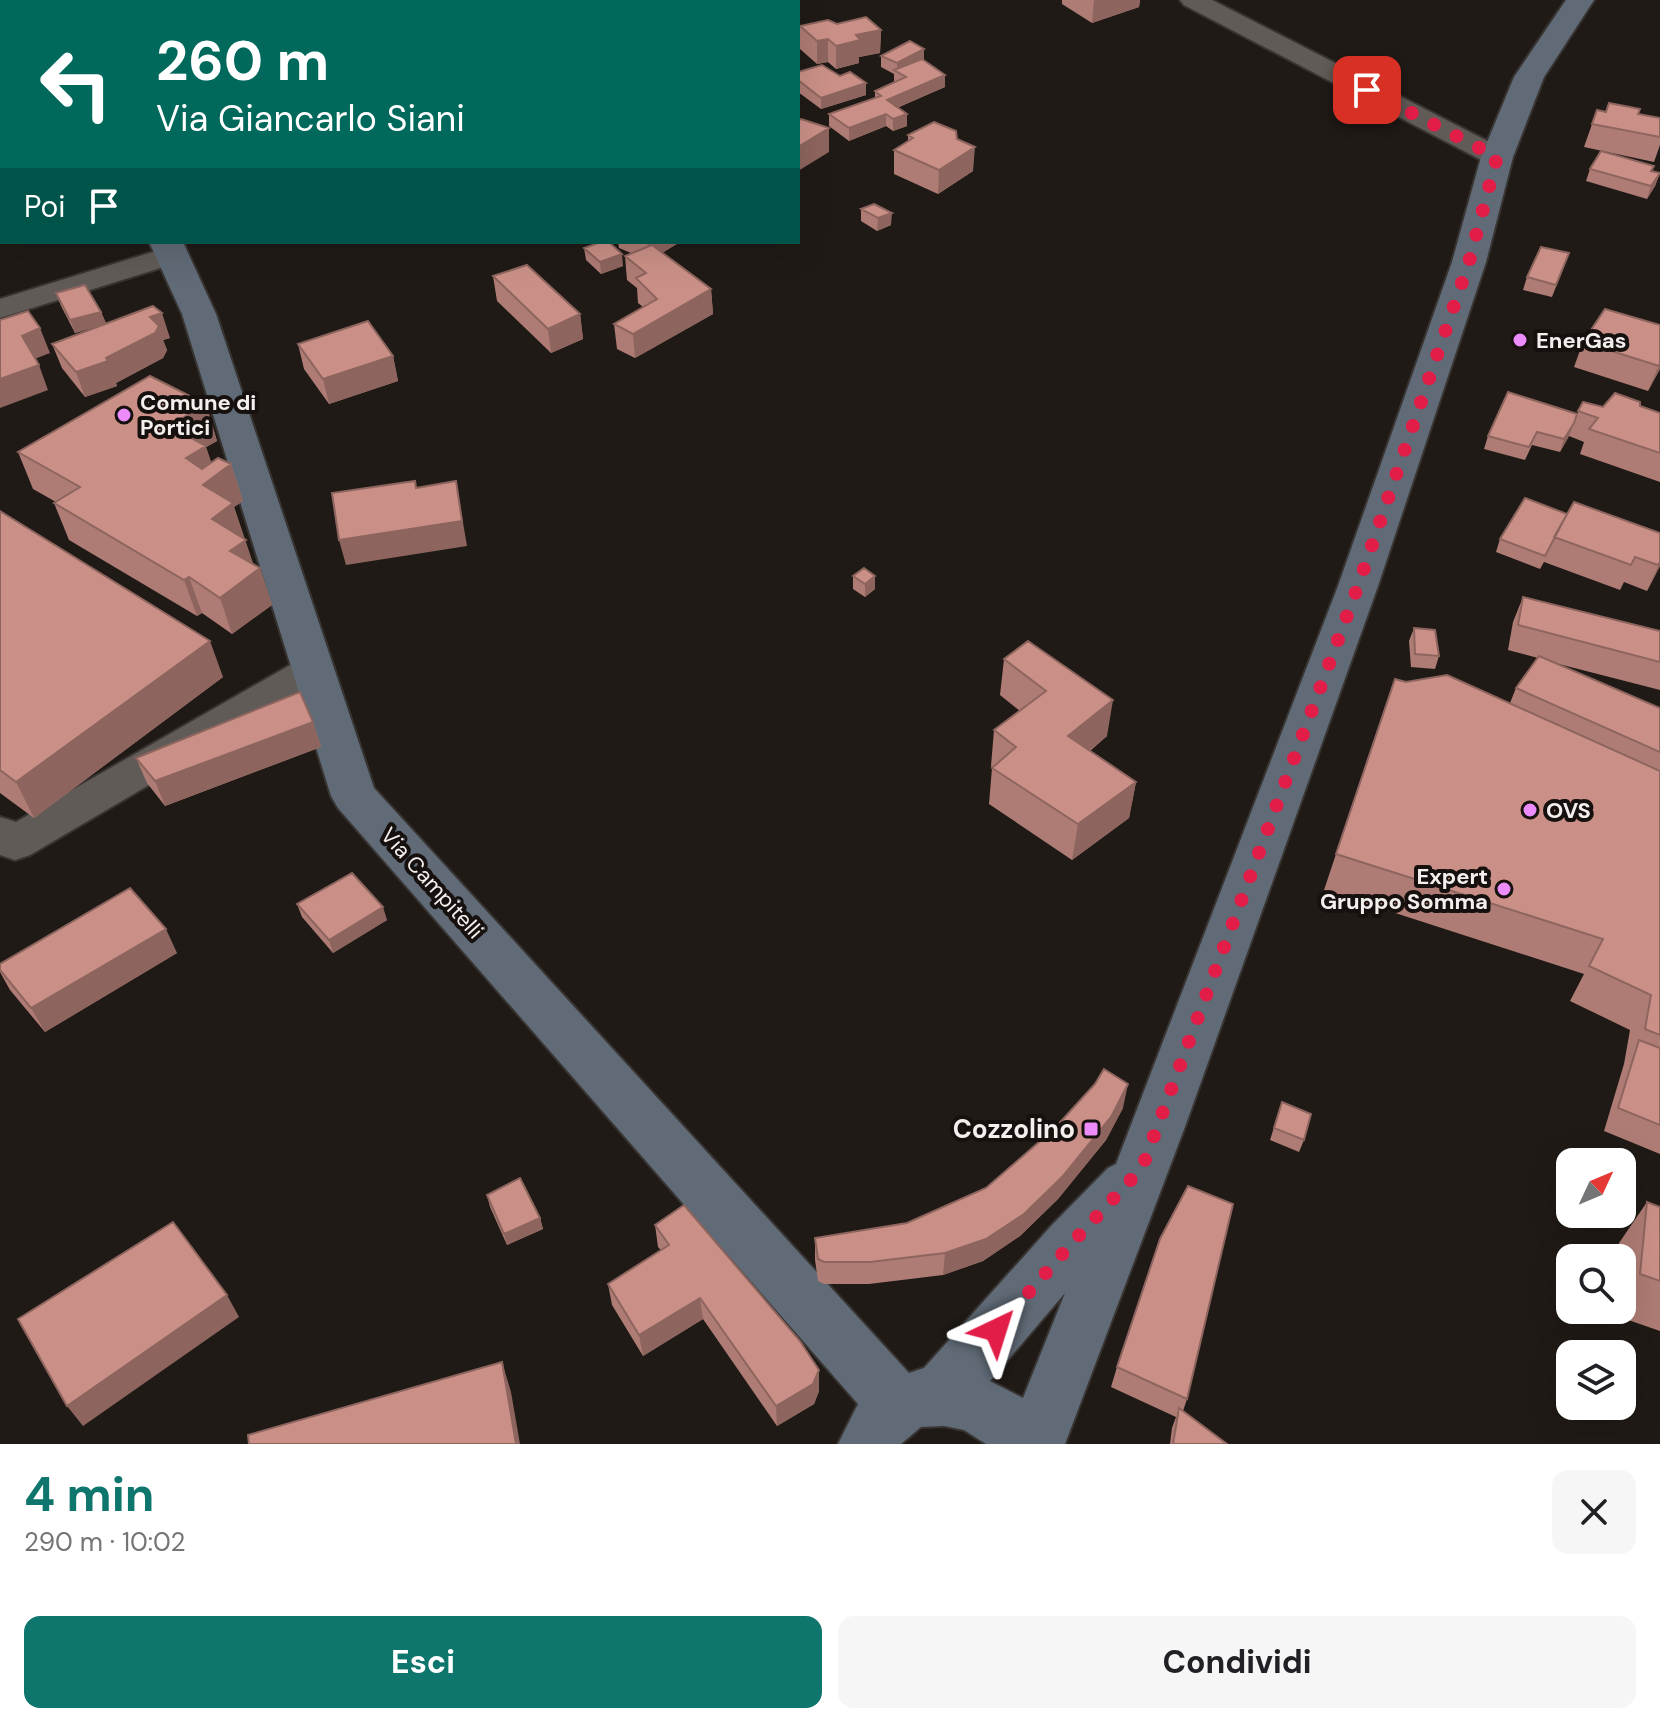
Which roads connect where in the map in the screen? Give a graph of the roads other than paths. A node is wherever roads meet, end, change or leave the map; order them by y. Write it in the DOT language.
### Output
graph roads {
  1 [pos="1193,0"];
  2 [pos="1580,0"];
  3 [pos="1497,157"];
  4 [pos="169,249"];
  5 [pos="0,309"];
  6 [pos="313,670"];
  7 [pos="0,833"];
  8 [pos="1142,1168"];
  9 [pos="886,1425"];
  10 [pos="1026,1444"];
  11 [pos="1035,1444"];
  1 -- 3 [label="street"];
  2 -- 3 [label="street"];
  3 -- 8 [label="street"];
  4 -- 5 [label="street"];
  4 -- 6 [label="street, Via Campitelli"];
  6 -- 7 [label="street"];
  6 -- 9 [label="street, Via Campitelli"];
  8 -- 9 [label="street"];
  8 -- 11 [label="street"];
  9 -- 10 [label="street"];
}
